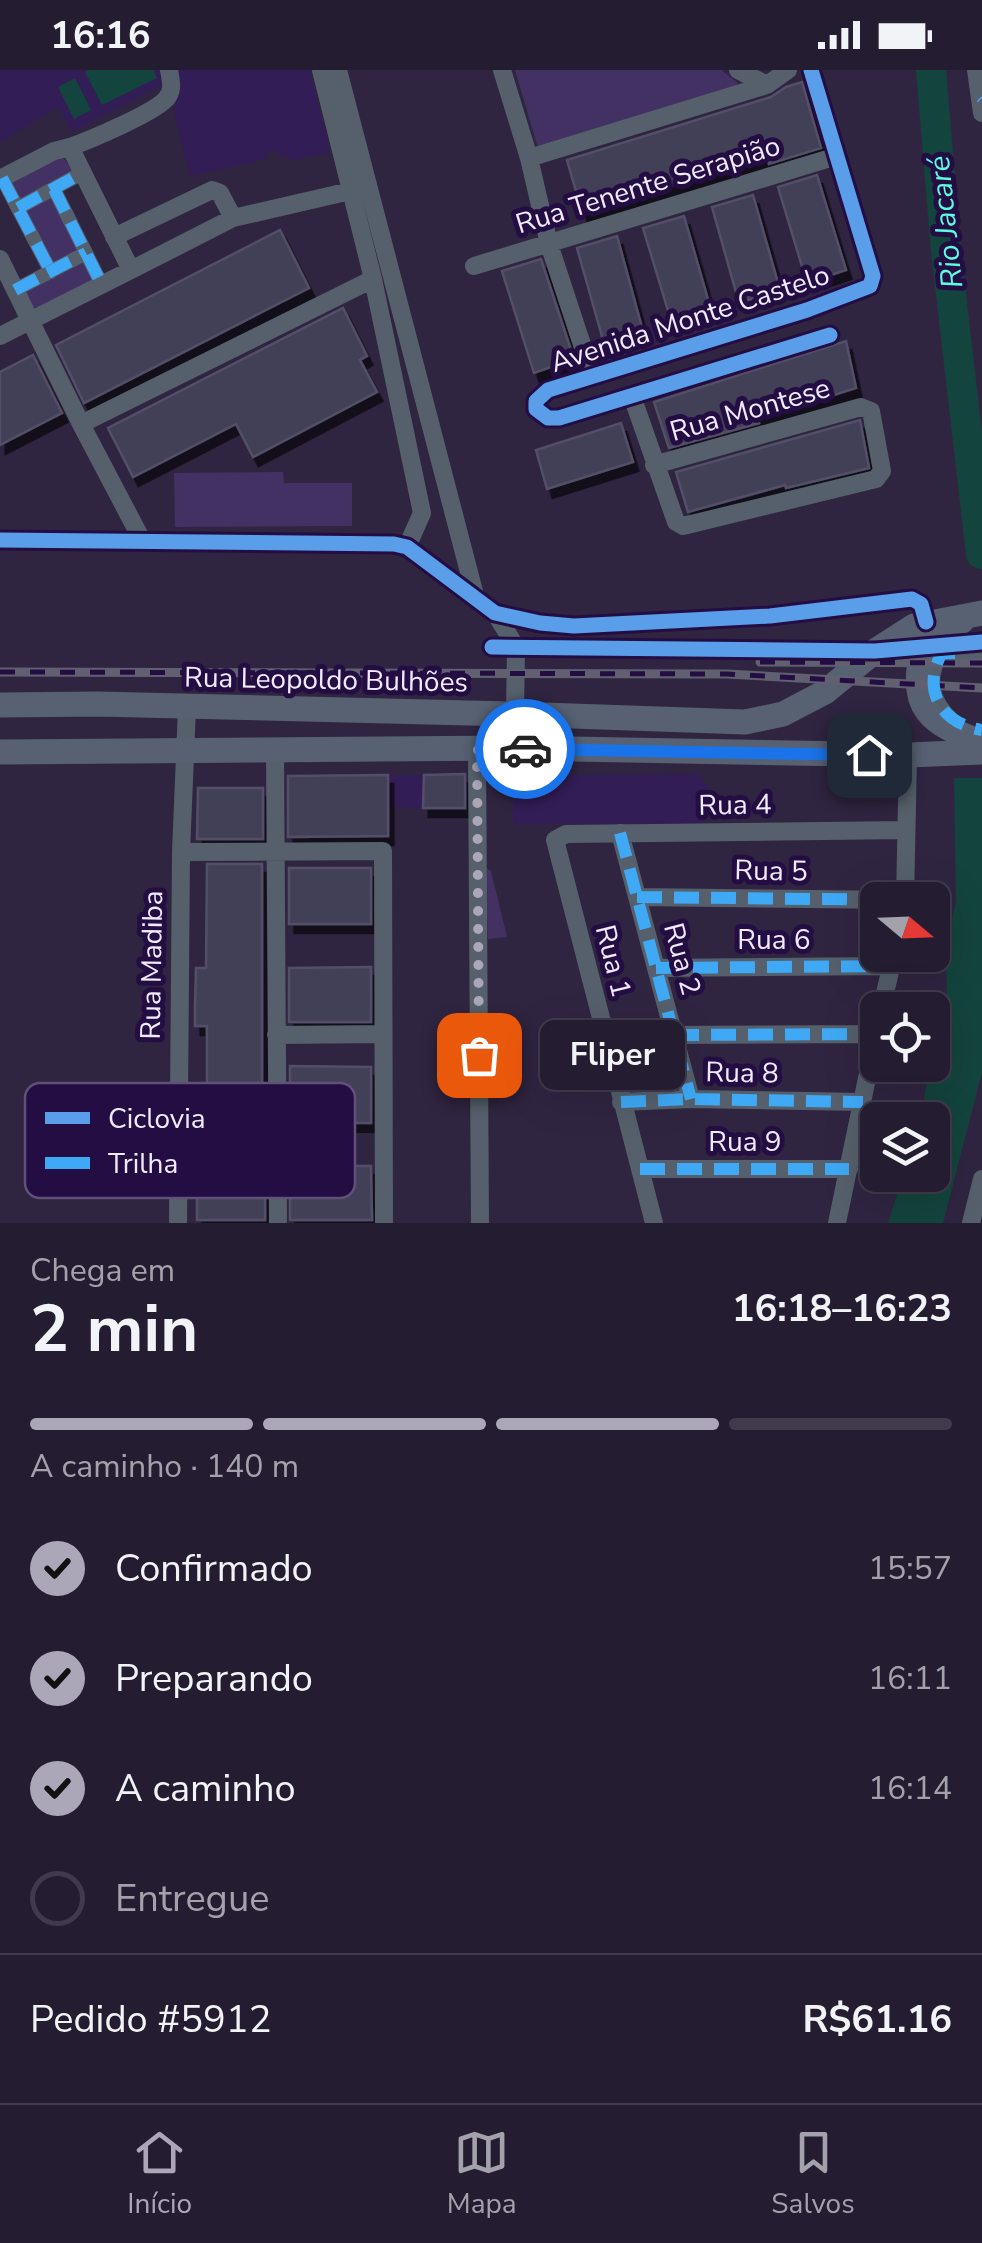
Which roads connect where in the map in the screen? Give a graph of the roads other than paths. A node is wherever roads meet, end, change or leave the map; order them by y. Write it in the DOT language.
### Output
graph roads {
  1 [pos="169,70"];
  2 [pos="320,70"];
  3 [pos="338,70"];
  4 [pos="502,70"];
  5 [pos="738,70"];
  6 [pos="788,70"];
  7 [pos="811,70"];
  8 [pos="976,70"];
  9 [pos="767,85"];
  10 [pos="982,113"];
  11 [pos="70,147"];
  12 [pos="838,156"];
  13 [pos="529,158"];
  14 [pos="82,173"];
  15 [pos="1,178"];
  16 [pos="54,189"];
  17 [pos="360,189"];
  18 [pos="18,208"];
  19 [pos="232,218"];
  20 [pos="114,237"];
  21 [pos="549,244"];
  22 [pos="86,253"];
  23 [pos="0,259"];
  24 [pos="474,266"];
  25 [pos="131,270"];
  26 [pos="51,272"];
  27 [pos="373,278"];
  28 [pos="102,285"];
  29 [pos="15,290"];
  30 [pos="30,321"];
  31 [pos="830,335"];
  32 [pos="0,336"];
  33 [pos="592,375"];
  34 [pos="632,396"];
  35 [pos="81,424"];
  36 [pos="654,465"];
  37 [pos="0,540"];
  38 [pos="143,542"];
  39 [pos="407,547"];
  40 [pos="476,600"];
  41 [pos="495,613"];
  42 [pos="976,615"];
  43 [pos="926,622"];
  44 [pos="982,652"];
  45 [pos="0,705"];
  46 [pos="187,708"];
  47 [pos="515,714"];
  48 [pos="982,730"];
  49 [pos="982,742"];
  50 [pos="185,750"];
  51 [pos="477,750"];
  52 [pos="275,751"];
  53 [pos="0,752"];
  54 [pos="982,752"];
  55 [pos="908,756"];
  56 [pos="905,830"];
  57 [pos="620,833"];
  58 [pos="566,834"];
  59 [pos="181,852"];
  60 [pos="275,852"];
  61 [pos="905,882"];
  62 [pos="638,897"];
  63 [pos="860,899"];
  64 [pos="860,962"];
  65 [pos="656,968"];
  66 [pos="860,1030"];
  67 [pos="383,1034"];
  68 [pos="276,1035"];
  69 [pos="674,1035"];
  70 [pos="867,1082"];
  71 [pos="179,1083"];
  72 [pos="277,1083"];
  73 [pos="691,1099"];
  74 [pos="620,1102"];
  75 [pos="863,1102"];
  76 [pos="860,1116"];
  77 [pos="849,1169"];
  78 [pos="640,1170"];
  79 [pos="982,1180"];
  80 [pos="384,1223"];
  81 [pos="480,1223"];
  82 [pos="654,1223"];
  83 [pos="837,1223"];
  84 [pos="971,1223"];
  1 -- 11 [label="street"];
  2 -- 17 [label="street"];
  3 -- 17 [label="street"];
  4 -- 13 [label="street"];
  5 -- 9 [label="street"];
  6 -- 9 [label="street"];
  7 -- 12 [label="street"];
  8 -- 10 [label="street"];
  9 -- 13 [label="street"];
  11 -- 14 [label="street"];
  11 -- 15 [label="street"];
  12 -- 21 [label="street, Rua Tenente Serapião"];
  12 -- 33 [label="street, Avenida Monte Castelo"];
  13 -- 21 [label="street"];
  14 -- 16 [label="street"];
  14 -- 20 [label="street"];
  15 -- 18 [label="street"];
  16 -- 18 [label="street"];
  16 -- 22 [label="street"];
  17 -- 19 [label="street"];
  17 -- 27 [label="street"];
  17 -- 40 [label="street"];
  18 -- 26 [label="street"];
  19 -- 20 [label="street"];
  19 -- 25 [label="street"];
  20 -- 25 [label="street"];
  21 -- 24 [label="street, Rua Tenente Serapião"];
  21 -- 33 [label="street"];
  22 -- 26 [label="street"];
  22 -- 28 [label="street"];
  23 -- 29 [label="street"];
  25 -- 28 [label="street"];
  26 -- 29 [label="street"];
  27 -- 35 [label="street"];
  27 -- 39 [label="street"];
  28 -- 30 [label="street"];
  29 -- 30 [label="street"];
  30 -- 32 [label="street"];
  30 -- 35 [label="street"];
  31 -- 34 [label="street, Avenida Monte Castelo"];
  33 -- 34 [label="street, Avenida Monte Castelo"];
  34 -- 36 [label="street"];
  35 -- 38 [label="street"];
  36 -- 36 [label="street, Rua Montese"];
  37 -- 38 [label="street"];
  38 -- 39 [label="street"];
  39 -- 40 [label="street"];
  40 -- 41 [label="street"];
  41 -- 43 [label="street"];
  41 -- 47 [label="street"];
  42 -- 43 [label="main road, Rua Leopoldo Bulhões"];
  42 -- 49 [label="main road"];
  43 -- 47 [label="main road, Rua Leopoldo Bulhões"];
  44 -- 48 [label="street"];
  45 -- 46 [label="main road, Rua Leopoldo Bulhões"];
  46 -- 47 [label="main road, Rua Leopoldo Bulhões"];
  46 -- 50 [label="street, Rua Madiba"];
  50 -- 52 [label="main road"];
  50 -- 53 [label="main road"];
  50 -- 59 [label="street, Rua Madiba"];
  51 -- 52 [label="main road"];
  51 -- 55 [label="main road"];
  51 -- 81 [label="street"];
  52 -- 60 [label="street"];
  54 -- 55 [label="main road"];
  55 -- 56 [label="street"];
  56 -- 57 [label="street, Rua 4"];
  56 -- 61 [label="street"];
  57 -- 58 [label="street, Rua 4"];
  57 -- 62 [label="street, Rua 2"];
  58 -- 74 [label="street, Rua 1"];
  59 -- 60 [label="street"];
  59 -- 71 [label="street, Rua Madiba"];
  60 -- 67 [label="street"];
  60 -- 68 [label="street"];
  62 -- 63 [label="street, Rua 5"];
  62 -- 65 [label="street, Rua 2"];
  64 -- 65 [label="street, Rua 6"];
  65 -- 69 [label="street, Rua 2"];
  66 -- 69 [label="street"];
  67 -- 68 [label="street"];
  67 -- 80 [label="street"];
  68 -- 72 [label="street"];
  69 -- 73 [label="street, Rua 2"];
  70 -- 75 [label="street"];
  73 -- 74 [label="street, Rua 8"];
  73 -- 75 [label="street, Rua 8"];
  74 -- 78 [label="street, Rua 1"];
  76 -- 77 [label="street"];
  77 -- 78 [label="street, Rua 9"];
  77 -- 83 [label="street"];
  78 -- 82 [label="street, Rua 1"];
  79 -- 84 [label="street"];
}
